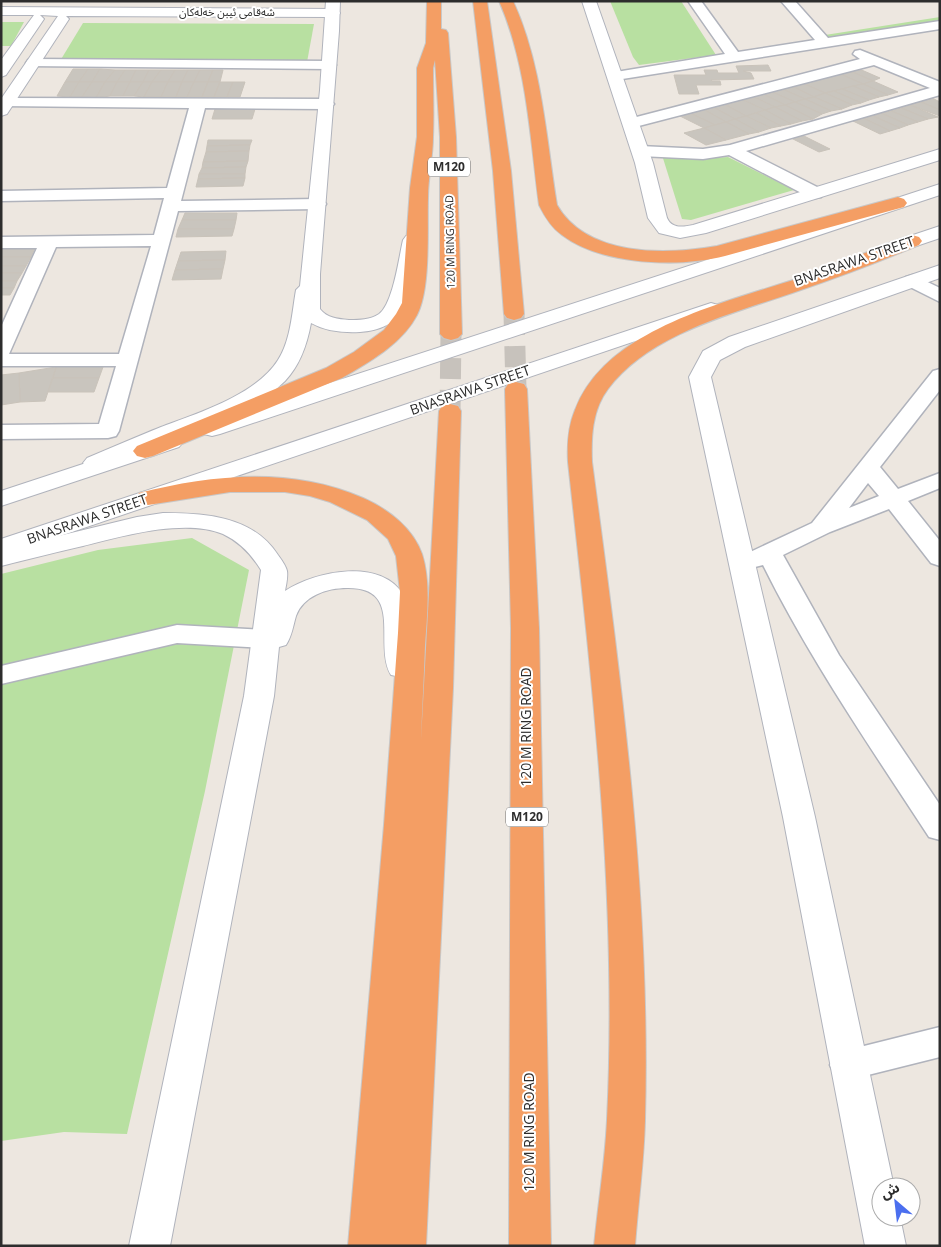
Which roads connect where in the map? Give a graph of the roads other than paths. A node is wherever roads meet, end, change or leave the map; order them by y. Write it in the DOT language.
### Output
graph roads {
  1 [pos="436,1"];
  2 [pos="480,1"];
  3 [pos="506,1"];
  4 [pos="589,1"];
  5 [pos="694,1"];
  6 [pos="787,1"];
  7 [pos="1,10"];
  8 [pos="40,10"];
  9 [pos="68,10"];
  10 [pos="333,12"];
  11 [pos="940,12"];
  12 [pos="1,19"];
  13 [pos="940,25"];
  14 [pos="914,29"];
  15 [pos="813,32"];
  16 [pos="940,40"];
  17 [pos="828,43"];
  18 [pos="734,58"];
  19 [pos="875,60"];
  20 [pos="33,63"];
  21 [pos="329,65"];
  22 [pos="1,72"];
  23 [pos="616,76"];
  24 [pos="940,89"];
  25 [pos="198,104"];
  26 [pos="326,104"];
  27 [pos="4,107"];
  28 [pos="632,122"];
  29 [pos="731,150"];
  30 [pos="640,151"];
  31 [pos="940,154"];
  32 [pos="940,190"];
  33 [pos="815,193"];
  34 [pos="1,196"];
  35 [pos="172,200"];
  36 [pos="898,203"];
  37 [pos="317,204"];
  38 [pos="417,226"];
  39 [pos="940,232"];
  40 [pos="162,240"];
  41 [pos="912,241"];
  42 [pos="49,242"];
  43 [pos="1,243"];
  44 [pos="312,262"];
  45 [pos="940,271"];
  46 [pos="913,281"];
  47 [pos="940,296"];
  48 [pos="514,314"];
  49 [pos="451,334"];
  50 [pos="1,350"];
  51 [pos="1,360"];
  52 [pos="128,360"];
  53 [pos="940,375"];
  54 [pos="516,389"];
  55 [pos="450,411"];
  56 [pos="1,432"];
  57 [pos="145,451"];
  58 [pos="869,468"];
  59 [pos="940,480"];
  60 [pos="49,482"];
  61 [pos="1,498"];
  62 [pos="148,498"];
  63 [pos="894,499"];
  64 [pos="821,528"];
  65 [pos="1,548"];
  66 [pos="769,552"];
  67 [pos="1,558"];
  68 [pos="940,558"];
  69 [pos="741,566"];
  70 [pos="266,639"];
  71 [pos="1,676"];
  72 [pos="259,696"];
  73 [pos="407,725"];
  74 [pos="940,829"];
  75 [pos="940,1042"];
  76 [pos="848,1065"];
  77 [pos="149,1246"];
  78 [pos="369,1246"];
  79 [pos="405,1246"];
  80 [pos="530,1246"];
  81 [pos="614,1246"];
  82 [pos="886,1246"];
  1 -- 38 [label="highway"];
  1 -- 49 [label="highway, 120 M RING ROAD / M120"];
  2 -- 48 [label="highway"];
  3 -- 36 [label="highway"];
  4 -- 23 [label="street"];
  5 -- 18 [label="street"];
  6 -- 15 [label="street"];
  7 -- 8 [label="street, شەقامی ئیبن خەلەکان"];
  8 -- 9 [label="street, شەقامی ئیبن خەلەکان"];
  8 -- 12 [label="street, شەقامی ئیبن خەلەکان"];
  8 -- 22 [label="street"];
  9 -- 10 [label="street, شەقامی ئیبن خەلەکان"];
  9 -- 20 [label="street"];
  10 -- 21 [label="street"];
  11 -- 15 [label="street"];
  13 -- 14 [label="street"];
  14 -- 16 [label="street"];
  14 -- 17 [label="street"];
  15 -- 17 [label="street"];
  17 -- 18 [label="street"];
  17 -- 19 [label="street"];
  18 -- 23 [label="street"];
  19 -- 24 [label="street"];
  19 -- 28 [label="street"];
  20 -- 21 [label="street"];
  20 -- 27 [label="street"];
  21 -- 26 [label="street"];
  23 -- 28 [label="street"];
  24 -- 29 [label="street"];
  25 -- 26 [label="street"];
  25 -- 27 [label="street"];
  25 -- 35 [label="street"];
  26 -- 37 [label="street"];
  28 -- 30 [label="street"];
  29 -- 30 [label="street"];
  29 -- 33 [label="street"];
  30 -- 33 [label="street"];
  31 -- 33 [label="street"];
  32 -- 36 [label="street"];
  34 -- 35 [label="street"];
  35 -- 37 [label="street"];
  35 -- 40 [label="street"];
  36 -- 57 [label="street"];
  37 -- 44 [label="street"];
  38 -- 44 [label="street"];
  38 -- 57 [label="highway"];
  39 -- 41 [label="street, BNASRAWA STREET"];
  40 -- 42 [label="street"];
  40 -- 52 [label="street"];
  41 -- 62 [label="street, BNASRAWA STREET"];
  41 -- 81 [label="highway"];
  42 -- 43 [label="street"];
  42 -- 50 [label="street"];
  44 -- 60 [label="street"];
  45 -- 46 [label="street"];
  46 -- 47 [label="street"];
  46 -- 69 [label="street"];
  51 -- 52 [label="street"];
  52 -- 56 [label="street"];
  53 -- 58 [label="street"];
  54 -- 80 [label="highway, 120 M RING ROAD / M120"];
  55 -- 79 [label="highway"];
  57 -- 60 [label="street"];
  58 -- 63 [label="street"];
  58 -- 64 [label="street"];
  59 -- 63 [label="street"];
  60 -- 61 [label="street"];
  62 -- 65 [label="street, BNASRAWA STREET"];
  62 -- 73 [label="highway"];
  63 -- 64 [label="street"];
  63 -- 68 [label="street"];
  64 -- 66 [label="street"];
  66 -- 69 [label="street"];
  66 -- 74 [label="street"];
  67 -- 70 [label="street"];
  69 -- 76 [label="street"];
  70 -- 71 [label="street"];
  70 -- 72 [label="street"];
  72 -- 73 [label="street"];
  72 -- 77 [label="street"];
  73 -- 78 [label="highway"];
  75 -- 76 [label="street"];
  76 -- 82 [label="street"];
}
